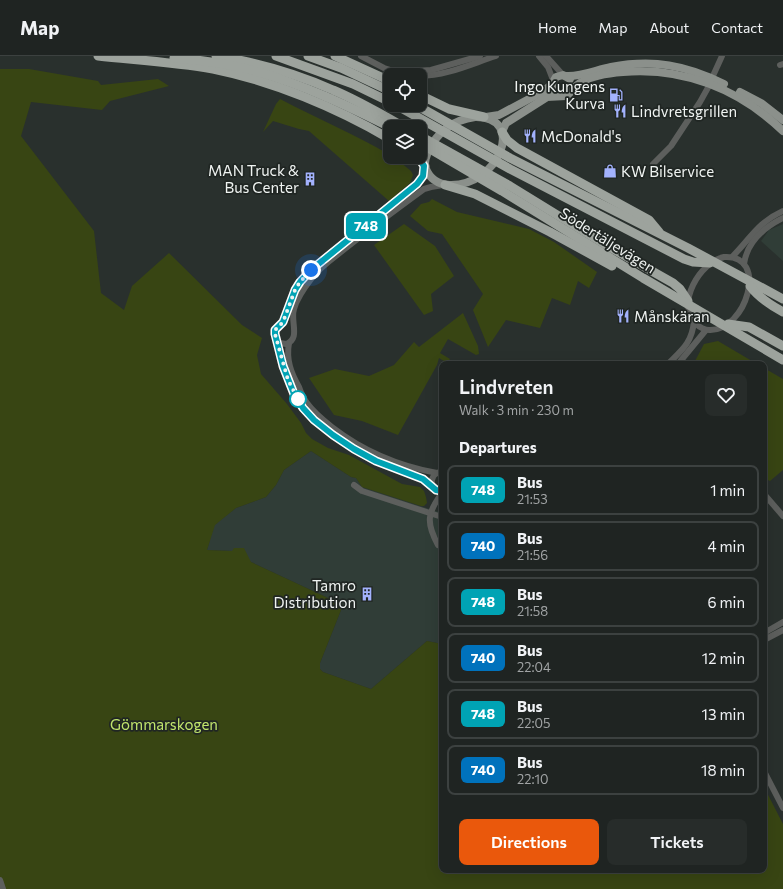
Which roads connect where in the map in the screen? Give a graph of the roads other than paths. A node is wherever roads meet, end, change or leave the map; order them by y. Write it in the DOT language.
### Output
graph roads {
  1 [pos="98,56"];
  2 [pos="130,56"];
  3 [pos="216,56"];
  4 [pos="276,56"];
  5 [pos="308,56"];
  6 [pos="335,56"];
  7 [pos="361,56"];
  8 [pos="480,56"];
  9 [pos="496,56"];
  10 [pos="539,56"];
  11 [pos="546,56"];
  12 [pos="722,56"];
  13 [pos="384,68"];
  14 [pos="427,70"];
  15 [pos="427,76"];
  16 [pos="564,76"];
  17 [pos="383,78"];
  18 [pos="711,81"];
  19 [pos="552,82"];
  20 [pos="383,88"];
  21 [pos="571,91"];
  22 [pos="560,96"];
  23 [pos="427,98"];
  24 [pos="383,99"];
  25 [pos="427,111"];
  26 [pos="409,112"];
  27 [pos="484,117"];
  28 [pos="391,120"];
  29 [pos="783,120"];
  30 [pos="383,124"];
  31 [pos="783,130"];
  32 [pos="502,132"];
  33 [pos="383,136"];
  34 [pos="427,140"];
  35 [pos="427,147"];
  36 [pos="427,153"];
  37 [pos="423,164"];
  38 [pos="424,164"];
  39 [pos="653,164"];
  40 [pos="445,185"];
  41 [pos="783,211"];
  42 [pos="783,218"];
  43 [pos="663,236"];
  44 [pos="732,257"];
  45 [pos="710,263"];
  46 [pos="744,264"];
  47 [pos="750,286"];
  48 [pos="678,298"];
  49 [pos="783,299"];
  50 [pos="688,301"];
  51 [pos="783,312"];
  52 [pos="693,323"];
  53 [pos="728,324"];
  54 [pos="281,325"];
  55 [pos="294,330"];
  56 [pos="705,331"];
  57 [pos="277,341"];
  58 [pos="289,344"];
  59 [pos="783,346"];
  60 [pos="783,360"];
  61 [pos="671,361"];
  62 [pos="680,361"];
  63 [pos="439,472"];
  64 [pos="439,473"];
  65 [pos="354,485"];
  66 [pos="433,487"];
  67 [pos="439,491"];
  68 [pos="439,497"];
  69 [pos="767,497"];
  70 [pos="434,505"];
  71 [pos="431,513"];
  72 [pos="439,516"];
  73 [pos="783,516"];
  74 [pos="438,545"];
  75 [pos="783,622"];
  76 [pos="783,630"];
  77 [pos="767,631"];
  78 [pos="767,638"];
  79 [pos="767,778"];
  80 [pos="783,808"];
  81 [pos="0,880"];
  82 [pos="3,889"];
  1 -- 33 [label="highway"];
  2 -- 30 [label="highway"];
  3 -- 28 [label="highway"];
  4 -- 24 [label="highway"];
  5 -- 20 [label="highway"];
  6 -- 17 [label="highway"];
  7 -- 13 [label="street"];
  8 -- 14 [label="street"];
  9 -- 15 [label="street"];
  10 -- 19 [label="street"];
  11 -- 16 [label="street"];
  12 -- 18 [label="street"];
  16 -- 18 [label="main road"];
  16 -- 19 [label="main road"];
  16 -- 21 [label="main road"];
  18 -- 21 [label="main road"];
  18 -- 29 [label="main road"];
  18 -- 31 [label="main road"];
  18 -- 39 [label="street"];
  19 -- 22 [label="main road"];
  19 -- 27 [label="main road"];
  21 -- 22 [label="main road"];
  22 -- 32 [label="main road"];
  23 -- 27 [label="highway"];
  25 -- 43 [label="highway, Södertäljevägen"];
  26 -- 45 [label="highway"];
  27 -- 32 [label="main road"];
  27 -- 36 [label="main road"];
  32 -- 40 [label="main road"];
  32 -- 43 [label="highway"];
  34 -- 50 [label="highway"];
  35 -- 48 [label="highway, Södertäljevägen"];
  37 -- 54 [label="street"];
  38 -- 40 [label="main road"];
  40 -- 48 [label="highway"];
  40 -- 55 [label="street"];
  41 -- 44 [label="street"];
  42 -- 46 [label="street"];
  43 -- 49 [label="highway, Södertäljevägen"];
  44 -- 45 [label="street"];
  44 -- 46 [label="street"];
  45 -- 50 [label="street"];
  46 -- 47 [label="street"];
  47 -- 51 [label="highway"];
  47 -- 53 [label="street"];
  48 -- 60 [label="highway, Södertäljevägen"];
  50 -- 52 [label="street"];
  52 -- 56 [label="street"];
  52 -- 61 [label="street"];
  53 -- 56 [label="street"];
  53 -- 59 [label="highway"];
  54 -- 55 [label="street"];
  54 -- 57 [label="street"];
  55 -- 58 [label="street"];
  56 -- 62 [label="street"];
  57 -- 58 [label="street"];
  57 -- 66 [label="street"];
  58 -- 63 [label="street"];
  64 -- 66 [label="street"];
  65 -- 71 [label="street"];
  66 -- 67 [label="street"];
  66 -- 70 [label="street"];
  68 -- 70 [label="street"];
  69 -- 73 [label="street"];
  70 -- 71 [label="street"];
  71 -- 72 [label="street"];
  71 -- 74 [label="street"];
  75 -- 77 [label="street"];
  76 -- 78 [label="street"];
  79 -- 80 [label="street"];
  81 -- 82 [label="street"];
}
